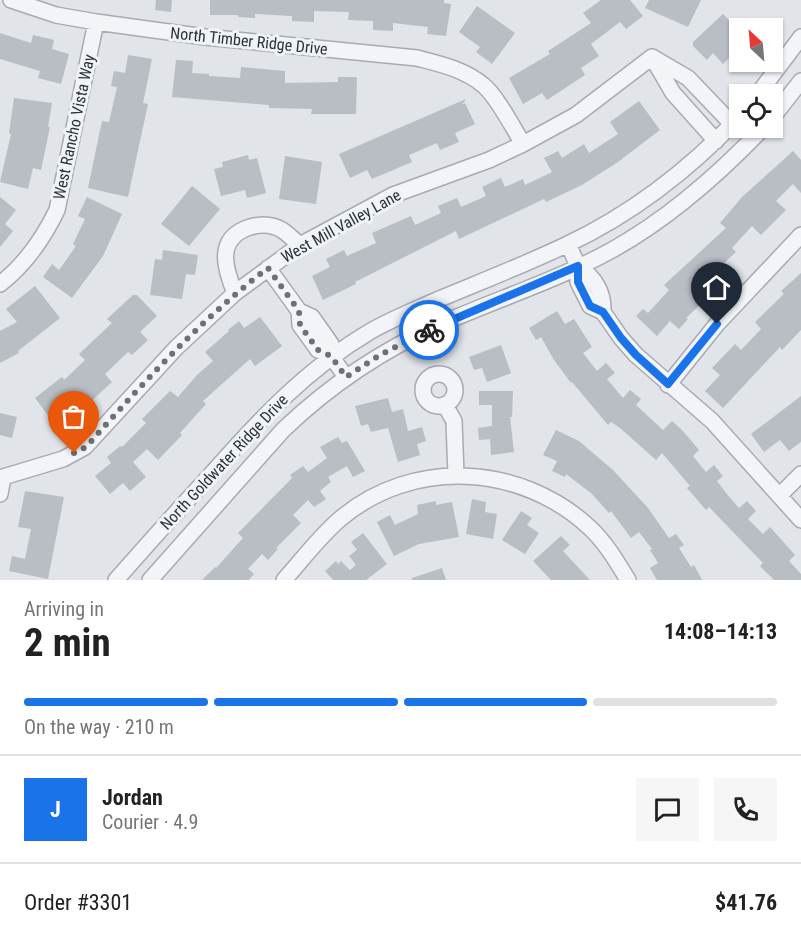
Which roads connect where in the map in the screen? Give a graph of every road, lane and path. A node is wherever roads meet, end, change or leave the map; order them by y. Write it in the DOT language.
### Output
graph roads {
  1 [pos="10,0"];
  2 [pos="96,22"];
  3 [pos="801,37"];
  4 [pos="652,57"];
  5 [pos="801,81"];
  6 [pos="766,84"];
  7 [pos="783,104"];
  8 [pos="729,114"];
  9 [pos="729,127"];
  10 [pos="753,138"];
  11 [pos="716,141"];
  12 [pos="523,144"];
  13 [pos="801,235"];
  14 [pos="568,244"];
  15 [pos="300,245"];
  16 [pos="578,266"];
  17 [pos="268,268"];
  18 [pos="0,284"];
  19 [pos="235,293"];
  20 [pos="331,356"];
  21 [pos="346,377"];
  22 [pos="668,384"];
  23 [pos="445,405"];
  24 [pos="801,474"];
  25 [pos="456,475"];
  26 [pos="2,476"];
  27 [pos="0,494"];
  28 [pos="779,496"];
  29 [pos="801,520"];
  30 [pos="116,580"];
  31 [pos="150,580"];
  32 [pos="284,580"];
  33 [pos="628,580"];
  1 -- 2 [label="street, North Timber Ridge Drive"];
  2 -- 12 [label="street, North Timber Ridge Drive"];
  2 -- 18 [label="street, West Rancho Vista Way"];
  3 -- 6 [label="street"];
  4 -- 8 [label="street"];
  4 -- 11 [label="street"];
  4 -- 12 [label="street, West Mill Valley Lane"];
  5 -- 7 [label="street"];
  9 -- 11 [label="street, North Goldwater Ridge Drive"];
  10 -- 16 [label="street, North Goldwater Ridge Drive"];
  11 -- 14 [label="street, North Goldwater Ridge Drive"];
  12 -- 15 [label="street, West Mill Valley Lane"];
  13 -- 22 [label="street"];
  14 -- 16 [label="street"];
  14 -- 20 [label="street, North Goldwater Ridge Drive"];
  15 -- 17 [label="street, West Mill Valley Lane"];
  15 -- 19 [label="street"];
  16 -- 21 [label="street, North Goldwater Ridge Drive"];
  16 -- 22 [label="street"];
  17 -- 19 [label="street, West Mill Valley Lane"];
  17 -- 20 [label="street"];
  19 -- 26 [label="street, West Mill Valley Lane"];
  20 -- 21 [label="street"];
  20 -- 30 [label="street, North Goldwater Ridge Drive"];
  21 -- 31 [label="street, North Goldwater Ridge Drive"];
  22 -- 28 [label="street"];
  23 -- 25 [label="street"];
  24 -- 28 [label="street"];
  25 -- 32 [label="street"];
  25 -- 33 [label="street"];
  26 -- 27 [label="street"];
  28 -- 29 [label="street"];
}
